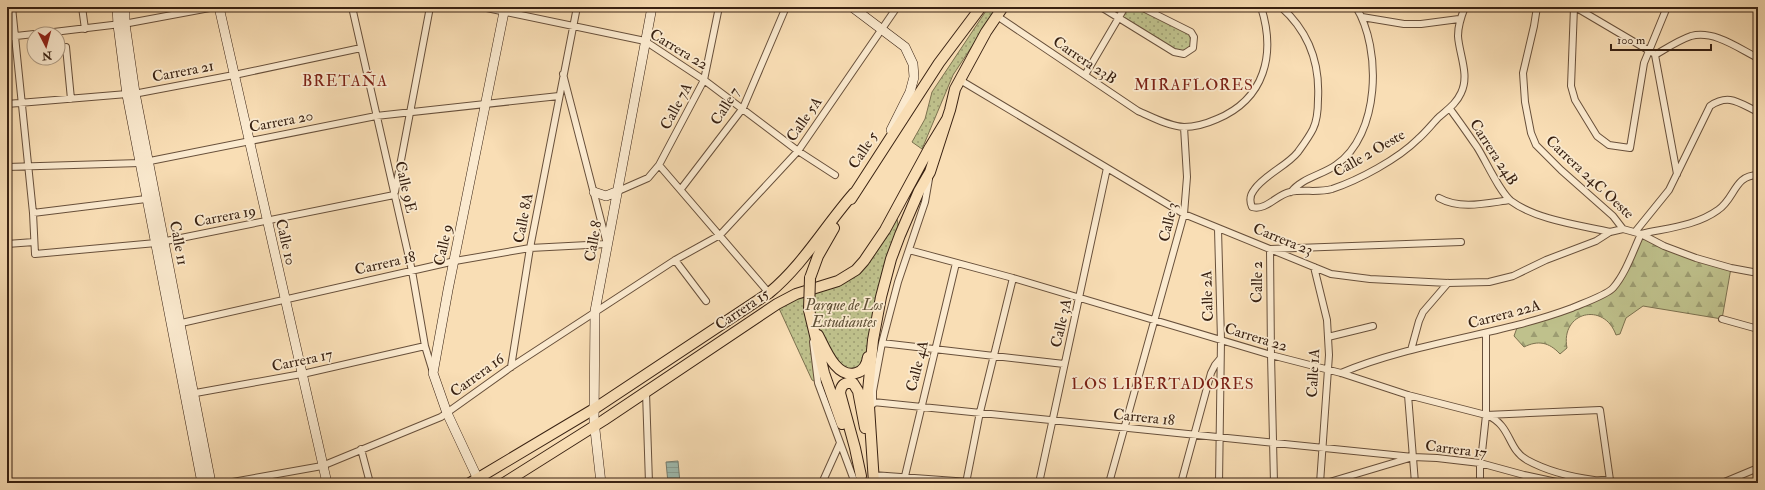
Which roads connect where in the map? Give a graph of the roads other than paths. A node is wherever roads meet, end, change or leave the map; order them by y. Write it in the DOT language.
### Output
graph roads {
  1 [pos="12,7"];
  2 [pos="82,7"];
  3 [pos="117,7"];
  4 [pos="125,7"];
  5 [pos="216,7"];
  6 [pos="219,7"];
  7 [pos="352,7"];
  8 [pos="430,7"];
  9 [pos="482,7"];
  10 [pos="577,7"];
  11 [pos="652,7"];
  12 [pos="719,7"];
  13 [pos="786,7"];
  14 [pos="852,7"];
  15 [pos="897,7"];
  16 [pos="981,7"];
  17 [pos="1003,7"];
  18 [pos="1102,7"];
  19 [pos="1125,7"];
  20 [pos="1141,7"];
  21 [pos="1261,7"];
  22 [pos="1281,7"];
  23 [pos="1356,7"];
  24 [pos="1465,7"];
  25 [pos="1537,7"];
  26 [pos="1575,7"];
  27 [pos="1667,7"];
  28 [pos="504,9"];
  29 [pos="997,16"];
  30 [pos="1362,17"];
  31 [pos="1119,18"];
  32 [pos="1459,19"];
  33 [pos="122,24"];
  34 [pos="573,27"];
  35 [pos="85,28"];
  36 [pos="882,29"];
  37 [pos="66,30"];
  38 [pos="26,35"];
  39 [pos="16,36"];
  40 [pos="7,37"];
  41 [pos="645,41"];
  42 [pos="66,47"];
  43 [pos="361,48"];
  44 [pos="1650,50"];
  45 [pos="1656,55"];
  46 [pos="1758,58"];
  47 [pos="563,74"];
  48 [pos="234,75"];
  49 [pos="1085,75"];
  50 [pos="704,80"];
  51 [pos="960,80"];
  52 [pos="131,94"];
  53 [pos="559,96"];
  54 [pos="71,99"];
  55 [pos="22,103"];
  56 [pos="7,104"];
  57 [pos="486,104"];
  58 [pos="742,108"];
  59 [pos="1450,109"];
  60 [pos="1758,112"];
  61 [pos="409,113"];
  62 [pos="376,116"];
  63 [pos="947,119"];
  64 [pos="1184,127"];
  65 [pos="249,140"];
  66 [pos="798,151"];
  67 [pos="878,155"];
  68 [pos="144,162"];
  69 [pos="659,165"];
  70 [pos="27,166"];
  71 [pos="7,167"];
  72 [pos="1107,168"];
  73 [pos="930,172"];
  74 [pos="1677,174"];
  75 [pos="835,175"];
  76 [pos="1758,175"];
  77 [pos="681,189"];
  78 [pos="594,192"];
  79 [pos="616,192"];
  80 [pos="1291,192"];
  81 [pos="854,193"];
  82 [pos="394,195"];
  83 [pos="1440,198"];
  84 [pos="146,199"];
  85 [pos="1510,200"];
  86 [pos="33,213"];
  87 [pos="1184,214"];
  88 [pos="267,220"];
  89 [pos="1218,229"];
  90 [pos="1623,229"];
  91 [pos="1610,232"];
  92 [pos="1635,232"];
  93 [pos="1642,234"];
  94 [pos="720,235"];
  95 [pos="34,242"];
  96 [pos="160,242"];
  97 [pos="1461,242"];
  98 [pos="7,244"];
  99 [pos="607,244"];
  100 [pos="530,248"];
  101 [pos="1270,249"];
  102 [pos="909,250"];
  103 [pos="675,260"];
  104 [pos="455,261"];
  105 [pos="956,263"];
  106 [pos="1314,267"];
  107 [pos="412,270"];
  108 [pos="1758,273"];
  109 [pos="1013,278"];
  110 [pos="1448,283"];
  111 [pos="769,293"];
  112 [pos="285,299"];
  113 [pos="1080,299"];
  114 [pos="706,301"];
  115 [pos="595,311"];
  116 [pos="1722,319"];
  117 [pos="1155,322"];
  118 [pos="176,324"];
  119 [pos="812,325"];
  120 [pos="1373,326"];
  121 [pos="1758,329"];
  122 [pos="1486,333"];
  123 [pos="1328,337"];
  124 [pos="876,338"];
  125 [pos="1221,340"];
  126 [pos="425,346"];
  127 [pos="935,349"];
  128 [pos="1411,350"];
  129 [pos="1270,355"];
  130 [pos="994,356"];
  131 [pos="1220,359"];
  132 [pos="1064,364"];
  133 [pos="511,366"];
  134 [pos="1327,371"];
  135 [pos="433,373"];
  136 [pos="1341,373"];
  137 [pos="302,374"];
  138 [pos="646,392"];
  139 [pos="188,394"];
  140 [pos="1408,395"];
  141 [pos="873,402"];
  142 [pos="921,406"];
  143 [pos="594,409"];
  144 [pos="980,412"];
  145 [pos="447,413"];
  146 [pos="1486,415"];
  147 [pos="1053,420"];
  148 [pos="595,426"];
  149 [pos="1124,428"];
  150 [pos="1193,436"];
  151 [pos="1220,438"];
  152 [pos="1273,442"];
  153 [pos="840,443"];
  154 [pos="1322,447"];
  155 [pos="361,449"];
  156 [pos="1482,452"];
  157 [pos="1413,457"];
  158 [pos="1480,463"];
  159 [pos="322,466"];
  160 [pos="1758,468"];
  161 [pos="905,476"];
  162 [pos="874,479"];
  163 [pos="859,481"];
  164 [pos="1612,481"];
  165 [pos="475,482"];
  166 [pos="966,482"];
  167 [pos="202,483"];
  168 [pos="211,483"];
  169 [pos="227,483"];
  170 [pos="326,483"];
  171 [pos="370,483"];
  172 [pos="504,483"];
  173 [pos="600,483"];
  174 [pos="649,483"];
  175 [pos="822,483"];
  176 [pos="983,483"];
  177 [pos="1039,483"];
  178 [pos="1109,483"];
  179 [pos="1180,483"];
  180 [pos="1220,483"];
  181 [pos="1274,483"];
  182 [pos="1320,483"];
  183 [pos="1326,483"];
  184 [pos="1415,483"];
  185 [pos="1480,483"];
  186 [pos="1561,483"];
  187 [pos="1722,483"];
  1 -- 39 [label="street"];
  2 -- 35 [label="street"];
  3 -- 33 [label="street, Calle 11"];
  4 -- 33 [label="street, Calle 11"];
  5 -- 33 [label="street"];
  6 -- 48 [label="street, Calle 10"];
  7 -- 43 [label="street, Calle 9E"];
  8 -- 61 [label="street"];
  9 -- 28 [label="street, Carrera 22"];
  10 -- 34 [label="street, Calle 8A"];
  11 -- 41 [label="street, Calle 8"];
  12 -- 50 [label="street, Calle 7A"];
  13 -- 58 [label="street, Calle 7"];
  14 -- 36 [label="street"];
  15 -- 36 [label="street, Calle 5A"];
  16 -- 67 [label="main road, Calle 5"];
  17 -- 29 [label="main road"];
  18 -- 31 [label="street"];
  19 -- 31 [label="street"];
  20 -- 31 [label="street"];
  21 -- 64 [label="street"];
  22 -- 80 [label="street, Calle 2 Oeste"];
  23 -- 30 [label="street"];
  24 -- 32 [label="street, Calle 2 Oeste"];
  25 -- 90 [label="street, Carrera 24C Oeste"];
  26 -- 44 [label="street"];
  26 -- 44 [label="street"];
  27 -- 44 [label="street"];
  28 -- 34 [label="street, Carrera 22"];
  28 -- 57 [label="street, Calle 9"];
  29 -- 49 [label="street, Carrera 23B"];
  29 -- 51 [label="main road"];
  30 -- 32 [label="street"];
  30 -- 80 [label="street"];
  31 -- 49 [label="street"];
  32 -- 59 [label="street, Calle 2 Oeste"];
  33 -- 35 [label="street"];
  33 -- 52 [label="street, Calle 11"];
  34 -- 41 [label="street, Carrera 22"];
  34 -- 47 [label="street, Calle 8A"];
  35 -- 37 [label="street"];
  36 -- 66 [label="street, Calle 5A"];
  36 -- 67 [label="street"];
  38 -- 39 [label="street"];
  39 -- 40 [label="street"];
  39 -- 55 [label="street"];
  41 -- 50 [label="street, Carrera 22"];
  41 -- 79 [label="street, Calle 8"];
  42 -- 54 [label="street"];
  43 -- 48 [label="street, Carrera 21"];
  43 -- 62 [label="street, Calle 9E"];
  44 -- 45 [label="street"];
  45 -- 46 [label="street"];
  45 -- 74 [label="street"];
  47 -- 53 [label="street, Calle 8A"];
  47 -- 78 [label="street, Calle 8A"];
  48 -- 52 [label="street, Carrera 21"];
  48 -- 65 [label="street, Calle 10"];
  49 -- 64 [label="street, Carrera 23B"];
  50 -- 58 [label="street, Carrera 22"];
  50 -- 69 [label="street, Calle 7A"];
  51 -- 63 [label="main road"];
  51 -- 72 [label="street, Carrera 23"];
  52 -- 54 [label="street, Carrera 21"];
  52 -- 68 [label="street, Calle 11"];
  53 -- 57 [label="street, Carrera 20"];
  53 -- 100 [label="street, Calle 8A"];
  54 -- 55 [label="street, Carrera 21"];
  55 -- 56 [label="street, Carrera 21"];
  55 -- 70 [label="street"];
  57 -- 61 [label="street, Carrera 20"];
  57 -- 104 [label="street, Calle 9"];
  58 -- 66 [label="street, Carrera 22"];
  58 -- 77 [label="street, Calle 7"];
  59 -- 80 [label="street, Calle 2 Oeste"];
  59 -- 85 [label="street, Carrera 24B"];
  60 -- 74 [label="street"];
  61 -- 62 [label="street, Carrera 20"];
  61 -- 82 [label="street"];
  62 -- 65 [label="street, Carrera 20"];
  62 -- 82 [label="street, Calle 9E"];
  63 -- 73 [label="main road"];
  63 -- 138 [label="main road, Carrera 15"];
  64 -- 87 [label="street, Calle 3"];
  65 -- 68 [label="street, Carrera 20"];
  65 -- 88 [label="street, Calle 10"];
  66 -- 75 [label="street, Carrera 22"];
  66 -- 94 [label="street, Calle 5A"];
  67 -- 81 [label="main road, Calle 5"];
  68 -- 70 [label="street, Carrera 20"];
  68 -- 84 [label="street, Calle 11"];
  68 -- 96 [label="street, Calle 11"];
  69 -- 77 [label="street"];
  69 -- 79 [label="street, Calle 7A"];
  70 -- 71 [label="street, Carrera 20"];
  70 -- 86 [label="street"];
  72 -- 87 [label="street, Carrera 23"];
  72 -- 113 [label="street, Calle 3A"];
  73 -- 102 [label="street"];
  73 -- 124 [label="main road"];
  74 -- 92 [label="street"];
  76 -- 93 [label="street"];
  77 -- 94 [label="street"];
  78 -- 79 [label="street"];
  78 -- 99 [label="street, Calle 8A"];
  79 -- 99 [label="street, Calle 8"];
  81 -- 111 [label="main road, Carrera 15"];
  81 -- 119 [label="main road, Calle 5, bridge"];
  82 -- 88 [label="street, Carrera 19"];
  82 -- 107 [label="street, Calle 9E"];
  83 -- 85 [label="street"];
  84 -- 86 [label="street"];
  84 -- 96 [label="street, Calle 11"];
  85 -- 91 [label="street, Carrera 24B"];
  86 -- 95 [label="street"];
  87 -- 89 [label="street, Carrera 23"];
  87 -- 117 [label="street, Calle 3"];
  88 -- 96 [label="street, Carrera 19"];
  88 -- 112 [label="street, Calle 10"];
  89 -- 101 [label="street, Carrera 23"];
  89 -- 125 [label="street, Calle 2A"];
  90 -- 91 [label="street, Carrera 23"];
  90 -- 92 [label="street, Carrera 24C Oeste"];
  91 -- 110 [label="street, Carrera 23"];
  92 -- 93 [label="street, Carrera 24C Oeste"];
  93 -- 108 [label="street, Carrera 24C Oeste"];
  93 -- 122 [label="street, Carrera 22A"];
  94 -- 103 [label="street, Carrera 16"];
  94 -- 111 [label="street"];
  95 -- 96 [label="street, Carrera 19"];
  95 -- 98 [label="street"];
  96 -- 118 [label="street, Calle 11"];
  97 -- 101 [label="street, Calle 2"];
  99 -- 100 [label="street, Carrera 18"];
  99 -- 115 [label="street, Calle 8"];
  100 -- 104 [label="street, Carrera 18"];
  100 -- 133 [label="street, Calle 8A"];
  101 -- 106 [label="street, Carrera 23"];
  101 -- 129 [label="street, Calle 2"];
  102 -- 105 [label="street, Carrera 22"];
  102 -- 124 [label="street"];
  103 -- 114 [label="street"];
  103 -- 115 [label="street, Carrera 16"];
  104 -- 107 [label="street, Carrera 18"];
  104 -- 135 [label="street, Calle 9"];
  105 -- 109 [label="street, Carrera 22"];
  105 -- 127 [label="street, Calle 4A"];
  106 -- 110 [label="street, Carrera 23"];
  106 -- 123 [label="street, Calle 1A"];
  107 -- 112 [label="street, Carrera 18"];
  107 -- 126 [label="street, Calle 9E"];
  109 -- 113 [label="street, Carrera 22"];
  109 -- 130 [label="street"];
  110 -- 128 [label="street"];
  111 -- 143 [label="main road, Carrera 15"];
  112 -- 118 [label="street, Carrera 18"];
  112 -- 137 [label="street, Calle 10"];
  113 -- 117 [label="street, Carrera 22"];
  113 -- 132 [label="street, Calle 3A"];
  115 -- 133 [label="street, Carrera 16"];
  115 -- 143 [label="street, Calle 8"];
  116 -- 121 [label="street"];
  117 -- 125 [label="street, Carrera 22"];
  117 -- 149 [label="street, Calle 3"];
  118 -- 139 [label="street, Calle 11"];
  119 -- 124 [label="main road"];
  119 -- 153 [label="street, Calle 5"];
  119 -- 163 [label="main road, Calle 5"];
  120 -- 123 [label="street"];
  122 -- 128 [label="street, Carrera 22A"];
  122 -- 146 [label="street"];
  123 -- 134 [label="street, Calle 1A"];
  124 -- 127 [label="street"];
  124 -- 141 [label="street"];
  124 -- 162 [label="main road"];
  125 -- 129 [label="street, Carrera 22"];
  125 -- 131 [label="street, Calle 2A"];
  126 -- 135 [label="street, Calle 9E"];
  126 -- 137 [label="street, Carrera 17"];
  127 -- 130 [label="street"];
  127 -- 142 [label="street, Calle 4A"];
  128 -- 136 [label="street, Carrera 22A"];
  129 -- 134 [label="street, Carrera 22"];
  129 -- 152 [label="street, Calle 2"];
  130 -- 132 [label="street"];
  130 -- 144 [label="street"];
  131 -- 150 [label="street"];
  131 -- 151 [label="street, Calle 2A"];
  132 -- 147 [label="street, Calle 3A"];
  133 -- 145 [label="street, Carrera 16"];
  134 -- 136 [label="street, Carrera 22"];
  134 -- 154 [label="street, Calle 1A"];
  135 -- 145 [label="street"];
  136 -- 140 [label="street, Carrera 22"];
  137 -- 139 [label="street, Carrera 17"];
  137 -- 159 [label="street, Calle 10"];
  138 -- 148 [label="main road, Carrera 15"];
  138 -- 174 [label="street"];
  139 -- 167 [label="street, Calle 11"];
  139 -- 168 [label="street, Calle 11"];
  140 -- 146 [label="street, Carrera 22"];
  140 -- 157 [label="street"];
  141 -- 142 [label="street, Carrera 18"];
  141 -- 162 [label="street"];
  142 -- 144 [label="street, Carrera 18"];
  142 -- 161 [label="street, Calle 4A"];
  143 -- 148 [label="street, Calle 8"];
  143 -- 165 [label="main road, Carrera 15"];
  144 -- 147 [label="street, Carrera 18"];
  144 -- 166 [label="street"];
  145 -- 155 [label="street, Carrera 16"];
  145 -- 165 [label="street"];
  146 -- 156 [label="street"];
  146 -- 164 [label="street"];
  146 -- 164 [label="street, Carrera 22"];
  147 -- 149 [label="street, Carrera 18"];
  147 -- 177 [label="street, Calle 3A"];
  148 -- 172 [label="main road, Carrera 15"];
  148 -- 173 [label="street, Calle 8"];
  149 -- 150 [label="street, Carrera 18"];
  149 -- 178 [label="street, Calle 3"];
  150 -- 151 [label="street, Carrera 18"];
  150 -- 179 [label="street"];
  151 -- 152 [label="street, Carrera 18"];
  151 -- 180 [label="street, Calle 2A"];
  152 -- 154 [label="street, Carrera 18"];
  152 -- 181 [label="street, Calle 2"];
  153 -- 163 [label="street, Calle 5"];
  153 -- 175 [label="street"];
  154 -- 157 [label="street, Carrera 18"];
  154 -- 182 [label="street, Calle 1A"];
  155 -- 159 [label="street, Carrera 16"];
  155 -- 171 [label="street"];
  157 -- 158 [label="street, Carrera 17"];
  157 -- 183 [label="street, Carrera 17"];
  157 -- 184 [label="street"];
  158 -- 185 [label="street"];
  158 -- 186 [label="street, Carrera 17"];
  159 -- 169 [label="street, Carrera 16"];
  159 -- 170 [label="street, Calle 10"];
  160 -- 187 [label="street"];
  161 -- 162 [label="street"];
  161 -- 166 [label="street"];
  162 -- 163 [label="main road"];
  166 -- 176 [label="street"];
}
